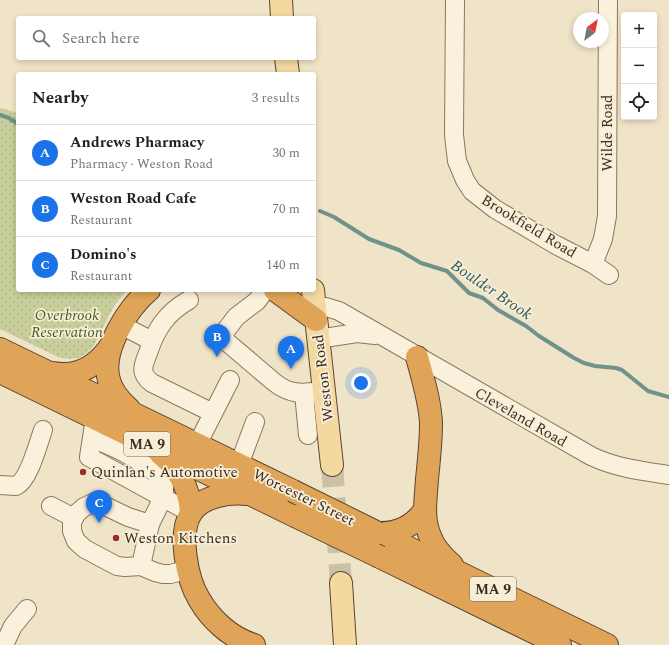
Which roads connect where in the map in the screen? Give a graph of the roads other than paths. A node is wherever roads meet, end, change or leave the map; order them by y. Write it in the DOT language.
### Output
graph roads {
  1 [pos="281,0"];
  2 [pos="455,0"];
  3 [pos="608,0"];
  4 [pos="282,16"];
  5 [pos="286,60"];
  6 [pos="288,72"];
  7 [pos="593,264"];
  8 [pos="609,275"];
  9 [pos="147,292"];
  10 [pos="264,292"];
  11 [pos="278,292"];
  12 [pos="189,300"];
  13 [pos="316,314"];
  14 [pos="117,334"];
  15 [pos="382,337"];
  16 [pos="152,342"];
  17 [pos="0,349"];
  18 [pos="417,357"];
  19 [pos="43,370"];
  20 [pos="0,372"];
  21 [pos="230,380"];
  22 [pos="314,392"];
  23 [pos="213,412"];
  24 [pos="142,418"];
  25 [pos="255,422"];
  26 [pos="93,428"];
  27 [pos="43,430"];
  28 [pos="308,435"];
  29 [pos="197,445"];
  30 [pos="152,446"];
  31 [pos="239,465"];
  32 [pos="332,465"];
  33 [pos="669,475"];
  34 [pos="0,485"];
  35 [pos="162,497"];
  36 [pos="258,498"];
  37 [pos="51,506"];
  38 [pos="425,509"];
  39 [pos="191,513"];
  40 [pos="74,518"];
  41 [pos="150,524"];
  42 [pos="378,533"];
  43 [pos="141,566"];
  44 [pos="188,569"];
  45 [pos="470,578"];
  46 [pos="341,583"];
  47 [pos="27,609"];
  48 [pos="4,645"];
  49 [pos="254,645"];
  50 [pos="345,645"];
  51 [pos="560,645"];
  52 [pos="607,645"];
  1 -- 4 [label="main road"];
  2 -- 7 [label="street, Brookfield Road"];
  3 -- 7 [label="street, Wilde Road"];
  5 -- 6 [label="main road"];
  7 -- 8 [label="street, Brookfield Road"];
  9 -- 14 [label="highway"];
  10 -- 22 [label="street"];
  11 -- 13 [label="highway"];
  12 -- 16 [label="street"];
  13 -- 15 [label="street, Cleveland Road"];
  13 -- 15 [label="street, Cleveland Road"];
  13 -- 22 [label="main road, Weston Road"];
  14 -- 16 [label="street"];
  14 -- 19 [label="highway"];
  14 -- 24 [label="highway"];
  15 -- 18 [label="street, Cleveland Road"];
  16 -- 23 [label="street"];
  17 -- 19 [label="highway, Worcester Street / MA 9"];
  18 -- 33 [label="street, Cleveland Road"];
  18 -- 38 [label="highway"];
  19 -- 24 [label="highway, Worcester Street / MA 9"];
  20 -- 26 [label="highway, Worcester Street / MA 9"];
  21 -- 23 [label="street"];
  22 -- 28 [label="street"];
  22 -- 32 [label="main road, Weston Road"];
  23 -- 29 [label="street"];
  24 -- 29 [label="highway, Worcester Street / MA 9"];
  25 -- 31 [label="street"];
  26 -- 30 [label="highway, Worcester Street / MA 9"];
  26 -- 35 [label="street"];
  27 -- 34 [label="street"];
  29 -- 31 [label="highway, Worcester Street / MA 9"];
  30 -- 36 [label="highway, Worcester Street / MA 9"];
  30 -- 39 [label="highway"];
  31 -- 42 [label="highway, Worcester Street / MA 9, bridge"];
  35 -- 39 [label="street"];
  35 -- 41 [label="street"];
  36 -- 39 [label="highway"];
  36 -- 51 [label="highway, Worcester Street / MA 9, bridge"];
  37 -- 40 [label="street"];
  38 -- 42 [label="highway"];
  38 -- 45 [label="highway"];
  39 -- 44 [label="highway"];
  40 -- 41 [label="street"];
  40 -- 43 [label="street"];
  41 -- 43 [label="street"];
  42 -- 45 [label="highway, Worcester Street / MA 9"];
  43 -- 44 [label="street"];
  44 -- 49 [label="highway"];
  45 -- 52 [label="highway, Worcester Street / MA 9"];
  46 -- 50 [label="main road"];
  47 -- 48 [label="street"];
}
